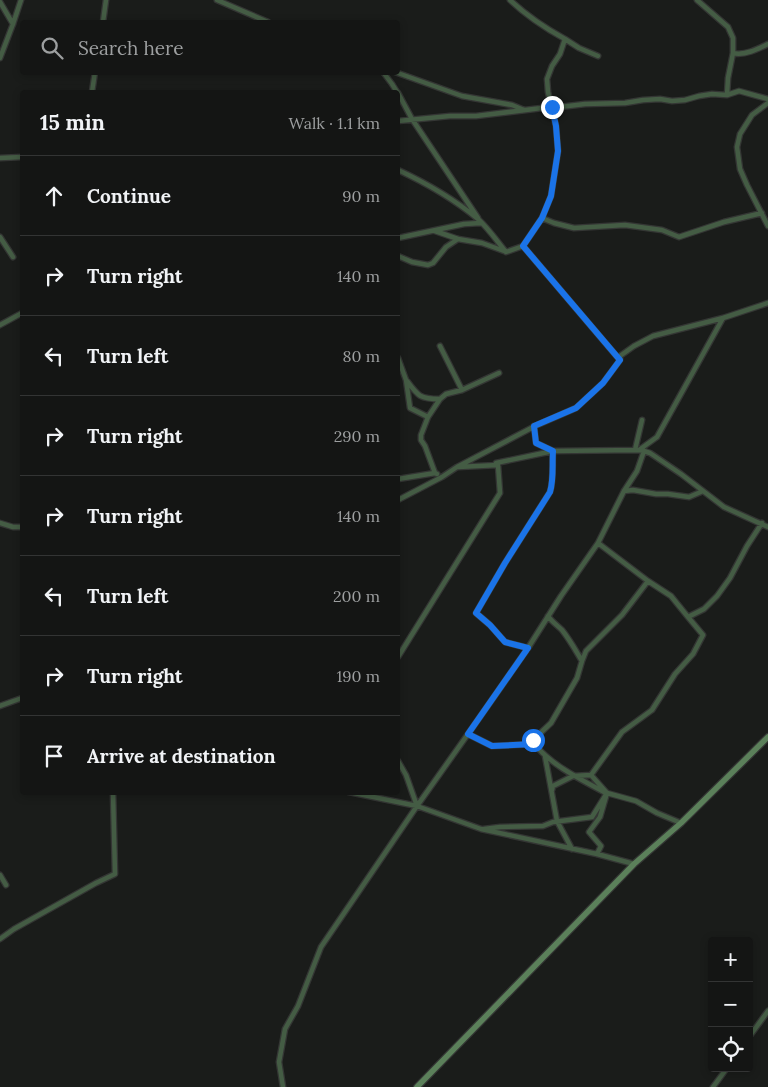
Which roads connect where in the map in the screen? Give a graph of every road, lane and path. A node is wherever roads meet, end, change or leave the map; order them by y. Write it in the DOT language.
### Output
graph roads {
  1 [pos="21,0"];
  2 [pos="106,0"];
  3 [pos="217,0"];
  4 [pos="510,0"];
  5 [pos="697,0"];
  6 [pos="0,2"];
  7 [pos="103,20"];
  8 [pos="263,20"];
  9 [pos="13,24"];
  10 [pos="565,38"];
  11 [pos="768,44"];
  12 [pos="733,53"];
  13 [pos="598,56"];
  14 [pos="0,58"];
  15 [pos="400,74"];
  16 [pos="95,75"];
  17 [pos="385,75"];
  18 [pos="92,90"];
  19 [pos="395,90"];
  20 [pos="727,95"];
  21 [pos="400,98"];
  22 [pos="768,101"];
  23 [pos="552,107"];
  24 [pos="526,110"];
  25 [pos="412,119"];
  26 [pos="400,121"];
  27 [pos="20,157"];
  28 [pos="0,158"];
  29 [pos="400,171"];
  30 [pos="762,213"];
  31 [pos="542,218"];
  32 [pos="481,223"];
  33 [pos="768,226"];
  34 [pos="434,231"];
  35 [pos="0,237"];
  36 [pos="400,238"];
  37 [pos="458,239"];
  38 [pos="523,246"];
  39 [pos="506,252"];
  40 [pos="13,257"];
  41 [pos="400,257"];
  42 [pos="768,303"];
  43 [pos="20,314"];
  44 [pos="723,318"];
  45 [pos="0,324"];
  46 [pos="440,346"];
  47 [pos="620,360"];
  48 [pos="400,364"];
  49 [pos="499,373"];
  50 [pos="406,380"];
  51 [pos="462,390"];
  52 [pos="440,399"];
  53 [pos="428,417"];
  54 [pos="642,420"];
  55 [pos="534,426"];
  56 [pos="639,450"];
  57 [pos="553,451"];
  58 [pos="498,465"];
  59 [pos="457,467"];
  60 [pos="436,473"];
  61 [pos="442,477"];
  62 [pos="400,479"];
  63 [pos="624,491"];
  64 [pos="703,491"];
  65 [pos="400,499"];
  66 [pos="0,523"];
  67 [pos="762,524"];
  68 [pos="20,527"];
  69 [pos="768,527"];
  70 [pos="598,543"];
  71 [pos="648,581"];
  72 [pos="548,616"];
  73 [pos="688,617"];
  74 [pos="528,648"];
  75 [pos="400,654"];
  76 [pos="582,661"];
  77 [pos="20,699"];
  78 [pos="1,707"];
  79 [pos="468,734"];
  80 [pos="768,737"];
  81 [pos="534,744"];
  82 [pos="545,756"];
  83 [pos="400,764"];
  84 [pos="592,775"];
  85 [pos="573,776"];
  86 [pos="607,793"];
  87 [pos="113,795"];
  88 [pos="364,795"];
  89 [pos="552,797"];
  90 [pos="417,806"];
  91 [pos="557,821"];
  92 [pos="681,823"];
  93 [pos="481,829"];
  94 [pos="572,849"];
  95 [pos="596,854"];
  96 [pos="634,864"];
  97 [pos="0,875"];
  98 [pos="6,885"];
  99 [pos="0,939"];
  100 [pos="768,1011"];
  101 [pos="753,1032"];
  102 [pos="724,1072"];
  103 [pos="283,1087"];
  104 [pos="417,1087"];
  105 [pos="713,1087"];
  1 -- 9 [label="street"];
  2 -- 7 [label="street"];
  3 -- 8 [label="street"];
  4 -- 10 [label="street"];
  5 -- 12 [label="street"];
  6 -- 9 [label="street"];
  9 -- 14 [label="street"];
  10 -- 13 [label="street"];
  10 -- 23 [label="street"];
  11 -- 12 [label="street"];
  12 -- 20 [label="street"];
  15 -- 24 [label="street"];
  16 -- 18 [label="street"];
  17 -- 19 [label="street"];
  20 -- 22 [label="street"];
  20 -- 23 [label="street"];
  21 -- 25 [label="street"];
  22 -- 30 [label="street"];
  23 -- 24 [label="street"];
  23 -- 31 [label="street"];
  24 -- 25 [label="street"];
  25 -- 26 [label="street"];
  25 -- 32 [label="street"];
  27 -- 28 [label="street"];
  29 -- 32 [label="street"];
  30 -- 31 [label="street"];
  30 -- 33 [label="street"];
  31 -- 38 [label="street"];
  32 -- 34 [label="street"];
  32 -- 39 [label="street"];
  34 -- 36 [label="street"];
  34 -- 37 [label="street"];
  35 -- 40 [label="street"];
  37 -- 39 [label="street"];
  37 -- 41 [label="street"];
  38 -- 39 [label="street"];
  38 -- 47 [label="street"];
  42 -- 44 [label="street"];
  43 -- 45 [label="street"];
  44 -- 47 [label="street"];
  44 -- 56 [label="street"];
  46 -- 51 [label="street"];
  47 -- 55 [label="street"];
  48 -- 50 [label="street"];
  49 -- 51 [label="street"];
  50 -- 52 [label="street"];
  50 -- 53 [label="street"];
  51 -- 52 [label="street"];
  52 -- 53 [label="street"];
  53 -- 60 [label="street"];
  54 -- 56 [label="street"];
  55 -- 57 [label="street"];
  55 -- 59 [label="street"];
  56 -- 57 [label="street"];
  56 -- 63 [label="street"];
  56 -- 64 [label="street"];
  57 -- 58 [label="street"];
  57 -- 74 [label="street"];
  58 -- 59 [label="street"];
  58 -- 75 [label="street"];
  59 -- 61 [label="street"];
  60 -- 61 [label="street"];
  60 -- 62 [label="street"];
  61 -- 65 [label="street"];
  63 -- 64 [label="street"];
  63 -- 70 [label="street"];
  64 -- 67 [label="street"];
  66 -- 68 [label="street"];
  67 -- 69 [label="street"];
  67 -- 73 [label="street"];
  70 -- 71 [label="street"];
  70 -- 72 [label="street"];
  71 -- 73 [label="street"];
  71 -- 76 [label="street"];
  72 -- 74 [label="street"];
  72 -- 76 [label="street"];
  73 -- 84 [label="street"];
  74 -- 79 [label="street"];
  76 -- 81 [label="street"];
  77 -- 78 [label="street"];
  79 -- 81 [label="street"];
  79 -- 90 [label="street"];
  80 -- 92 [label="street"];
  81 -- 82 [label="street"];
  82 -- 85 [label="street"];
  82 -- 89 [label="street"];
  83 -- 90 [label="street"];
  84 -- 85 [label="street"];
  84 -- 86 [label="street"];
  85 -- 86 [label="street"];
  85 -- 89 [label="street"];
  86 -- 91 [label="street"];
  86 -- 92 [label="street"];
  86 -- 95 [label="street"];
  87 -- 99 [label="street"];
  88 -- 90 [label="street"];
  89 -- 91 [label="street"];
  90 -- 93 [label="street"];
  90 -- 103 [label="street"];
  91 -- 93 [label="street"];
  91 -- 94 [label="street"];
  92 -- 96 [label="street"];
  93 -- 94 [label="street"];
  94 -- 95 [label="street"];
  95 -- 96 [label="street"];
  96 -- 104 [label="street"];
  97 -- 98 [label="street"];
  100 -- 101 [label="street"];
  102 -- 105 [label="street"];
}
